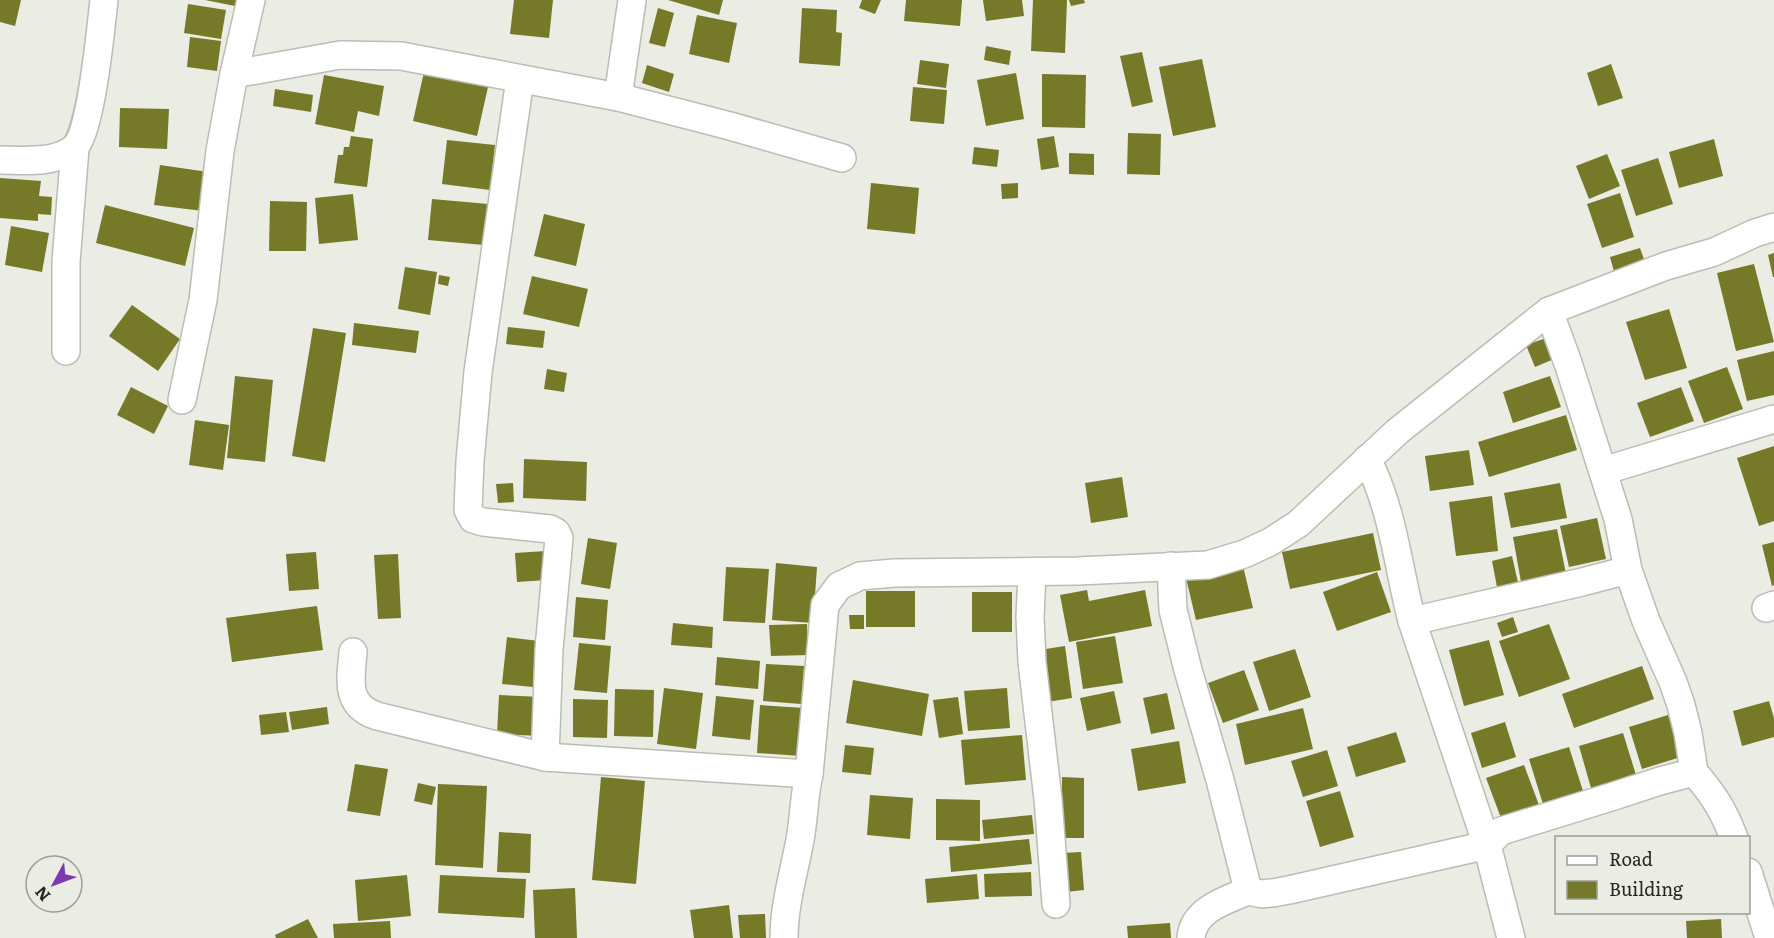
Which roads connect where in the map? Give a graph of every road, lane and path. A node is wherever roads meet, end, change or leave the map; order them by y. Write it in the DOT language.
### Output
graph roads {
  1 [pos="104,0"];
  2 [pos="251,0"];
  3 [pos="632,0"];
  4 [pos="234,74"];
  5 [pos="520,78"];
  6 [pos="618,97"];
  7 [pos="75,148"];
  8 [pos="842,158"];
  9 [pos="0,160"];
  10 [pos="1774,227"];
  11 [pos="1549,311"];
  12 [pos="66,351"];
  13 [pos="182,400"];
  14 [pos="1774,419"];
  15 [pos="1367,459"];
  16 [pos="1603,471"];
  17 [pos="1171,566"];
  18 [pos="1628,570"];
  19 [pos="1032,572"];
  20 [pos="1412,621"];
  21 [pos="353,652"];
  22 [pos="545,757"];
  23 [pos="1694,772"];
  24 [pos="808,774"];
  25 [pos="1734,836"];
  26 [pos="1487,845"];
  27 [pos="1750,875"];
  28 [pos="1250,890"];
  29 [pos="1056,904"];
  30 [pos="784,938"];
  31 [pos="1191,938"];
  32 [pos="1511,938"];
  33 [pos="1769,938"];
  1 -- 7 [label="street"];
  2 -- 4 [label="street"];
  3 -- 6 [label="street"];
  4 -- 5 [label="street"];
  4 -- 13 [label="street"];
  5 -- 6 [label="street"];
  5 -- 22 [label="street"];
  6 -- 8 [label="street"];
  7 -- 9 [label="street"];
  7 -- 12 [label="street"];
  10 -- 11 [label="street"];
  11 -- 15 [label="street"];
  11 -- 16 [label="street"];
  14 -- 16 [label="street"];
  15 -- 17 [label="street"];
  15 -- 20 [label="street"];
  16 -- 18 [label="street"];
  17 -- 19 [label="street"];
  17 -- 28 [label="street"];
  18 -- 20 [label="street"];
  18 -- 23 [label="street"];
  19 -- 24 [label="street"];
  19 -- 29 [label="street"];
  20 -- 26 [label="street"];
  21 -- 22 [label="street"];
  22 -- 24 [label="street"];
  23 -- 25 [label="street"];
  23 -- 26 [label="street"];
  24 -- 30 [label="street"];
  26 -- 28 [label="street"];
  26 -- 32 [label="street"];
  27 -- 33 [label="street"];
  28 -- 31 [label="street"];
}
